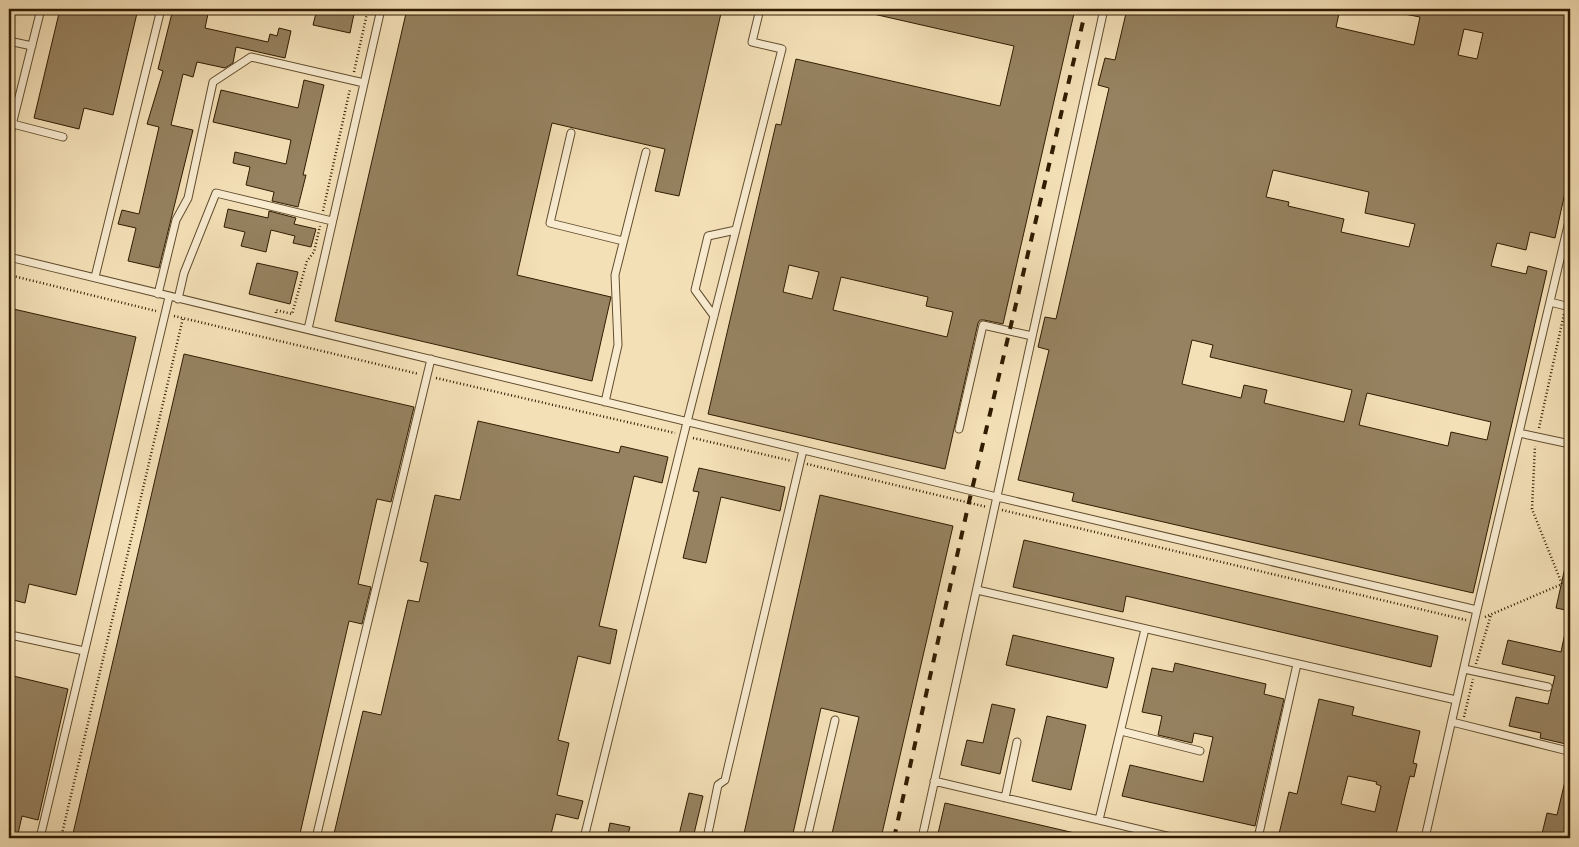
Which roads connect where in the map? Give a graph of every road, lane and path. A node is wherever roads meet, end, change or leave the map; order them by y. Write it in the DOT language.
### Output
graph roads {
  1 [pos="42,9"];
  2 [pos="161,9"];
  3 [pos="368,9"];
  4 [pos="381,9"];
  5 [pos="760,9"];
  6 [pos="1104,9"];
  7 [pos="9,41"];
  8 [pos="32,46"];
  9 [pos="352,80"];
  10 [pos="364,83"];
  11 [pos="10,124"];
  12 [pos="571,133"];
  13 [pos="9,137"];
  14 [pos="63,137"];
  15 [pos="646,152"];
  16 [pos="1570,217"];
  17 [pos="321,218"];
  18 [pos="332,221"];
  19 [pos="736,230"];
  20 [pos="623,241"];
  21 [pos="9,257"];
  22 [pos="9,275"];
  23 [pos="95,277"];
  24 [pos="158,294"];
  25 [pos="169,296"];
  26 [pos="178,299"];
  27 [pos="1550,302"];
  28 [pos="1570,307"];
  29 [pos="165,314"];
  30 [pos="714,316"];
  31 [pos="183,318"];
  32 [pos="274,321"];
  33 [pos="308,329"];
  34 [pos="1032,336"];
  35 [pos="431,359"];
  36 [pos="428,376"];
  37 [pos="605,402"];
  38 [pos="687,422"];
  39 [pos="959,429"];
  40 [pos="1519,433"];
  41 [pos="683,435"];
  42 [pos="1570,444"];
  43 [pos="802,450"];
  44 [pos="800,462"];
  45 [pos="997,497"];
  46 [pos="994,509"];
  47 [pos="1562,584"];
  48 [pos="976,590"];
  49 [pos="1477,610"];
  50 [pos="1474,622"];
  51 [pos="1146,629"];
  52 [pos="15,636"];
  53 [pos="84,651"];
  54 [pos="1297,664"];
  55 [pos="1464,668"];
  56 [pos="1548,688"];
  57 [pos="1456,700"];
  58 [pos="835,720"];
  59 [pos="1452,722"];
  60 [pos="1121,732"];
  61 [pos="1017,742"];
  62 [pos="1570,748"];
  63 [pos="1200,751"];
  64 [pos="934,781"];
  65 [pos="1005,798"];
  66 [pos="1099,820"];
  67 [pos="40,838"];
  68 [pos="61,838"];
  69 [pos="316,838"];
  70 [pos="584,838"];
  71 [pos="707,838"];
  72 [pos="807,838"];
  73 [pos="922,838"];
  74 [pos="1175,838"];
  75 [pos="1258,838"];
  76 [pos="1425,838"];
  1 -- 8 [label="lane"];
  2 -- 23 [label="lane"];
  3 -- 9 [label="path"];
  4 -- 10 [label="lane"];
  5 -- 19 [label="lane"];
  6 -- 34 [label="lane"];
  7 -- 8 [label="lane"];
  8 -- 11 [label="lane"];
  9 -- 10 [label="lane"];
  9 -- 17 [label="path"];
  9 -- 24 [label="lane"];
  10 -- 18 [label="lane"];
  11 -- 13 [label="lane"];
  11 -- 14 [label="lane"];
  12 -- 20 [label="lane"];
  15 -- 20 [label="lane"];
  16 -- 27 [label="lane"];
  17 -- 18 [label="lane"];
  17 -- 26 [label="lane"];
  17 -- 32 [label="path"];
  18 -- 33 [label="lane"];
  19 -- 30 [label="lane"];
  19 -- 30 [label="lane"];
  20 -- 37 [label="lane"];
  21 -- 23 [label="lane"];
  22 -- 29 [label="path"];
  23 -- 24 [label="lane"];
  24 -- 25 [label="lane"];
  25 -- 26 [label="lane"];
  25 -- 29 [label="lane"];
  26 -- 32 [label="lane"];
  27 -- 28 [label="lane"];
  27 -- 40 [label="lane"];
  29 -- 31 [label="path"];
  29 -- 53 [label="lane"];
  30 -- 38 [label="lane"];
  31 -- 36 [label="path"];
  31 -- 68 [label="path"];
  32 -- 33 [label="lane"];
  33 -- 35 [label="lane"];
  34 -- 39 [label="lane"];
  34 -- 45 [label="lane"];
  35 -- 36 [label="lane"];
  35 -- 37 [label="lane"];
  36 -- 41 [label="path"];
  36 -- 69 [label="lane"];
  37 -- 38 [label="lane"];
  38 -- 41 [label="lane"];
  38 -- 43 [label="lane"];
  40 -- 42 [label="lane"];
  40 -- 49 [label="lane"];
  41 -- 44 [label="path"];
  41 -- 70 [label="lane"];
  43 -- 44 [label="lane"];
  43 -- 45 [label="lane"];
  44 -- 46 [label="path"];
  44 -- 71 [label="lane"];
  45 -- 46 [label="lane"];
  45 -- 49 [label="lane"];
  46 -- 48 [label="lane"];
  46 -- 50 [label="path"];
  47 -- 50 [label="path"];
  48 -- 51 [label="lane"];
  48 -- 64 [label="lane"];
  49 -- 50 [label="lane"];
  50 -- 55 [label="lane"];
  51 -- 54 [label="lane"];
  51 -- 60 [label="lane"];
  52 -- 53 [label="lane"];
  53 -- 67 [label="lane"];
  54 -- 57 [label="lane"];
  54 -- 75 [label="lane"];
  55 -- 56 [label="lane"];
  55 -- 57 [label="lane"];
  57 -- 59 [label="lane"];
  58 -- 72 [label="lane"];
  59 -- 62 [label="lane"];
  59 -- 76 [label="lane"];
  60 -- 63 [label="lane"];
  60 -- 66 [label="lane"];
  61 -- 65 [label="lane"];
  64 -- 65 [label="lane"];
  64 -- 73 [label="lane"];
  65 -- 66 [label="lane"];
  66 -- 74 [label="lane"];
}
